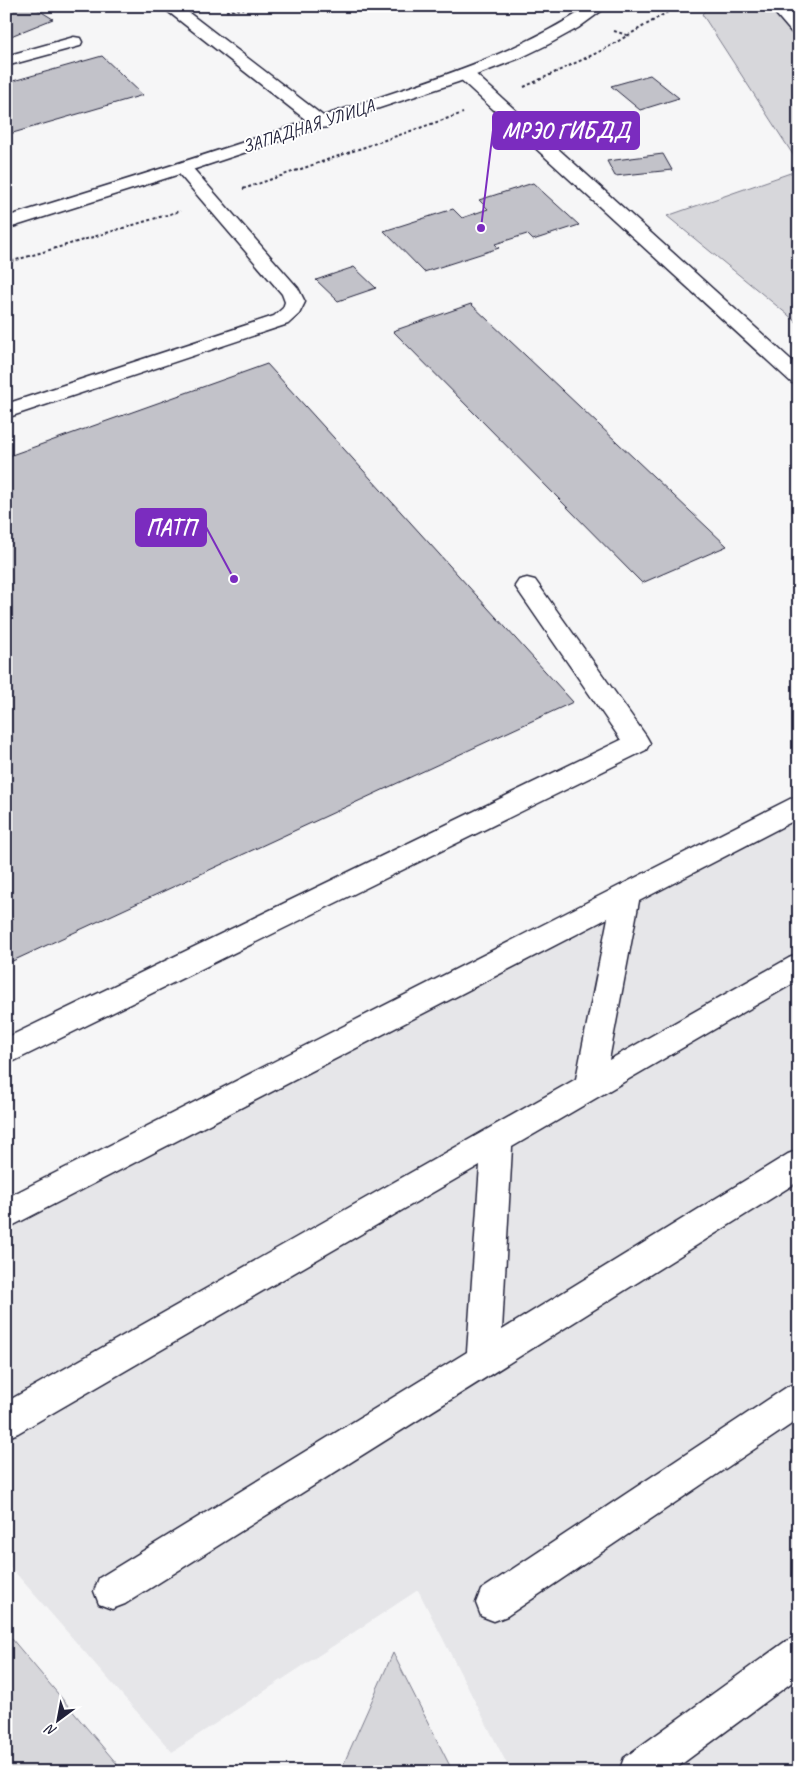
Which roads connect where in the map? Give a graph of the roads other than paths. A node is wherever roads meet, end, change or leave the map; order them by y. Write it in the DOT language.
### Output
graph roads {
  1 [pos="169,6"];
  2 [pos="600,6"];
  3 [pos="777,6"];
  4 [pos="799,31"];
  5 [pos="74,42"];
  6 [pos="6,61"];
  7 [pos="465,74"];
  8 [pos="321,123"];
  9 [pos="183,168"];
  10 [pos="6,223"];
  11 [pos="799,378"];
  12 [pos="6,411"];
  13 [pos="527,586"];
  14 [pos="799,806"];
  15 [pos="626,895"];
  16 [pos="799,966"];
  17 [pos="6,1052"];
  18 [pos="589,1086"];
  19 [pos="497,1139"];
  20 [pos="799,1164"];
  21 [pos="6,1214"];
  22 [pos="483,1361"];
  23 [pos="799,1399"];
  24 [pos="6,1421"];
  25 [pos="112,1591"];
  26 [pos="494,1603"];
  27 [pos="799,1654"];
  28 [pos="638,1772"];
  1 -- 8 [label="street"];
  2 -- 7 [label="street, ЗАПАДНАЯ УЛИЦА"];
  3 -- 4 [label="street"];
  5 -- 6 [label="street"];
  7 -- 8 [label="street, ЗАПАДНАЯ УЛИЦА"];
  7 -- 11 [label="street"];
  8 -- 9 [label="street, ЗАПАДНАЯ УЛИЦА"];
  9 -- 10 [label="street, ЗАПАДНАЯ УЛИЦА"];
  9 -- 12 [label="street"];
  13 -- 17 [label="street"];
  14 -- 15 [label="street"];
  15 -- 18 [label="street"];
  15 -- 21 [label="street"];
  16 -- 18 [label="street"];
  18 -- 19 [label="street"];
  19 -- 22 [label="street"];
  19 -- 24 [label="street"];
  20 -- 22 [label="street"];
  22 -- 25 [label="street"];
  23 -- 26 [label="street"];
  27 -- 28 [label="street"];
}
